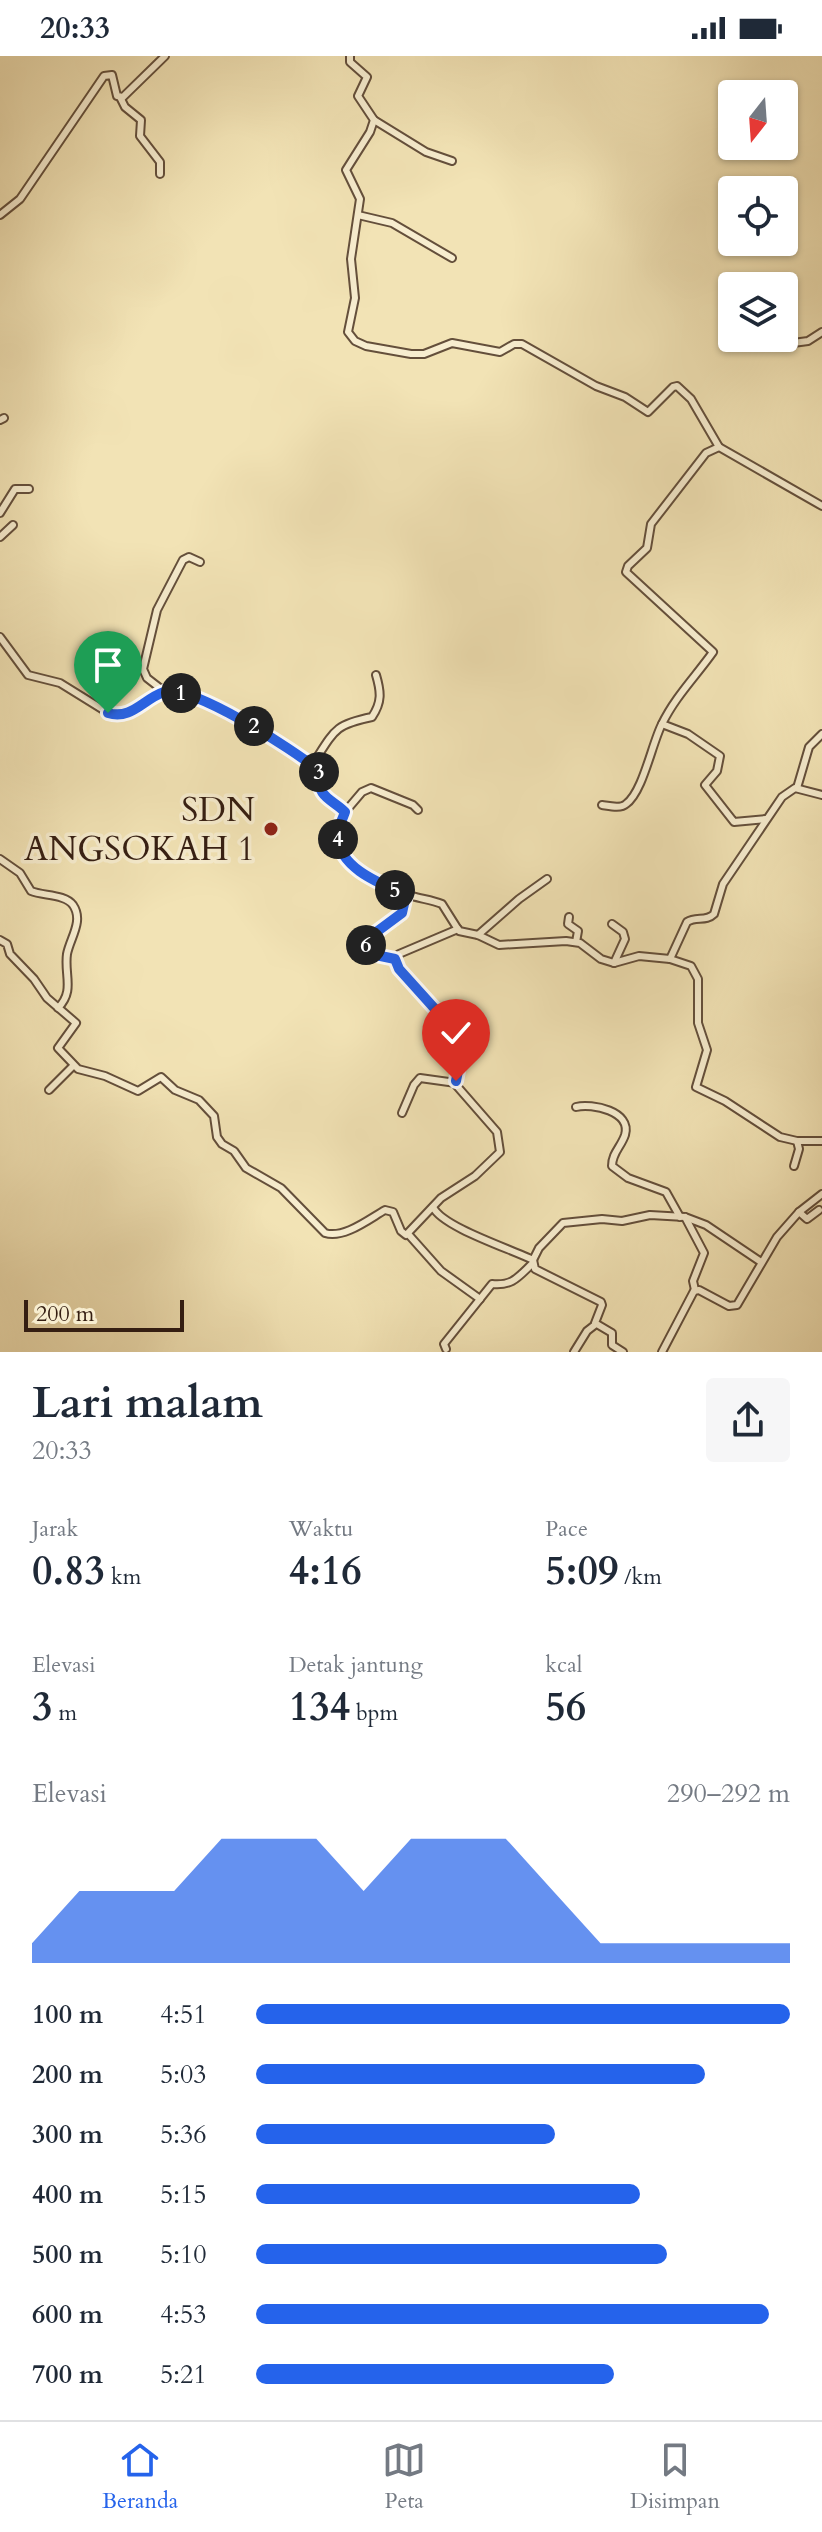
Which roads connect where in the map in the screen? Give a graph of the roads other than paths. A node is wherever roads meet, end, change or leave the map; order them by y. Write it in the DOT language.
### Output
graph roads {
  1 [pos="165,56"];
  2 [pos="350,56"];
  3 [pos="120,97"];
  4 [pos="374,120"];
  5 [pos="452,161"];
  6 [pos="160,174"];
  7 [pos="0,215"];
  8 [pos="358,215"];
  9 [pos="452,258"];
  10 [pos="822,332"];
  11 [pos="798,342"];
  12 [pos="719,447"];
  13 [pos="29,489"];
  14 [pos="822,506"];
  15 [pos="0,513"];
  16 [pos="13,525"];
  17 [pos="0,537"];
  18 [pos="200,562"];
  19 [pos="0,637"];
  20 [pos="376,675"];
  21 [pos="165,692"];
  22 [pos="662,724"];
  23 [pos="822,734"];
  24 [pos="318,771"];
  25 [pos="797,788"];
  26 [pos="822,795"];
  27 [pos="602,805"];
  28 [pos="418,810"];
  29 [pos="345,812"];
  30 [pos="766,819"];
  31 [pos="0,859"];
  32 [pos="547,879"];
  33 [pos="406,895"];
  34 [pos="569,917"];
  35 [pos="612,924"];
  36 [pos="458,929"];
  37 [pos="478,935"];
  38 [pos="0,940"];
  39 [pos="576,942"];
  40 [pos="395,959"];
  41 [pos="670,959"];
  42 [pos="614,963"];
  43 [pos="58,1008"];
  44 [pos="73,1066"];
  45 [pos="456,1083"];
  46 [pos="49,1090"];
  47 [pos="576,1107"];
  48 [pos="402,1113"];
  49 [pos="797,1141"];
  50 [pos="822,1141"];
  51 [pos="794,1166"];
  52 [pos="822,1194"];
  53 [pos="433,1207"];
  54 [pos="819,1210"];
  55 [pos="799,1212"];
  56 [pos="682,1217"];
  57 [pos="409,1235"];
  58 [pos="533,1262"];
  59 [pos="761,1262"];
  60 [pos="695,1290"];
  61 [pos="480,1299"];
  62 [pos="596,1324"];
  63 [pos="446,1349"];
  64 [pos="574,1352"];
  65 [pos="623,1352"];
  66 [pos="662,1352"];
  1 -- 3 [label="street"];
  2 -- 4 [label="street"];
  3 -- 6 [label="street"];
  3 -- 7 [label="street"];
  4 -- 5 [label="street"];
  4 -- 8 [label="street"];
  8 -- 9 [label="street"];
  8 -- 12 [label="street"];
  10 -- 11 [label="street"];
  12 -- 14 [label="street"];
  12 -- 22 [label="street"];
  13 -- 15 [label="street"];
  16 -- 17 [label="street"];
  18 -- 21 [label="street"];
  19 -- 21 [label="street"];
  20 -- 24 [label="street"];
  21 -- 24 [label="street"];
  22 -- 27 [label="street"];
  22 -- 30 [label="street"];
  23 -- 25 [label="street"];
  24 -- 29 [label="street"];
  25 -- 26 [label="street"];
  25 -- 30 [label="street"];
  28 -- 29 [label="street"];
  29 -- 33 [label="street"];
  30 -- 41 [label="street"];
  31 -- 43 [label="street"];
  32 -- 37 [label="street"];
  33 -- 36 [label="street"];
  33 -- 40 [label="street"];
  34 -- 39 [label="street"];
  35 -- 42 [label="street"];
  36 -- 37 [label="street"];
  36 -- 40 [label="street"];
  37 -- 39 [label="street"];
  38 -- 43 [label="street"];
  39 -- 42 [label="street"];
  40 -- 45 [label="street"];
  41 -- 42 [label="street"];
  41 -- 49 [label="street"];
  43 -- 44 [label="street"];
  44 -- 46 [label="street"];
  44 -- 57 [label="street"];
  45 -- 48 [label="street"];
  45 -- 53 [label="street"];
  47 -- 56 [label="street"];
  49 -- 50 [label="street"];
  49 -- 51 [label="street"];
  52 -- 55 [label="street"];
  53 -- 57 [label="street"];
  53 -- 58 [label="street"];
  54 -- 55 [label="street"];
  55 -- 59 [label="street"];
  56 -- 58 [label="street"];
  56 -- 59 [label="street"];
  56 -- 60 [label="street"];
  57 -- 61 [label="street"];
  58 -- 61 [label="street"];
  58 -- 62 [label="street"];
  59 -- 60 [label="street"];
  60 -- 66 [label="street"];
  61 -- 63 [label="street"];
  62 -- 64 [label="street"];
  62 -- 65 [label="street"];
}
